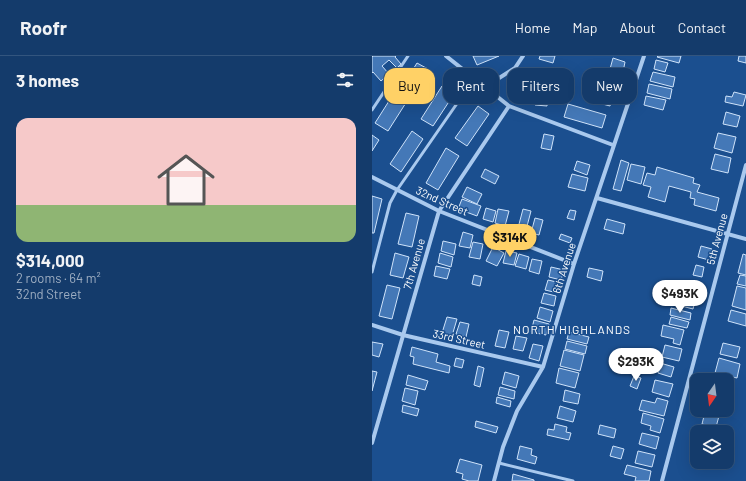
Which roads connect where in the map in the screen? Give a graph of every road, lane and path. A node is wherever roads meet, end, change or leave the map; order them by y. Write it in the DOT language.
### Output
graph roads {
  1 [pos="408,56"];
  2 [pos="523,56"];
  3 [pos="644,56"];
  4 [pos="450,57"];
  5 [pos="462,68"];
  6 [pos="499,78"];
  7 [pos="499,98"];
  8 [pos="457,104"];
  9 [pos="509,106"];
  10 [pos="372,110"];
  11 [pos="613,144"];
  12 [pos="746,165"];
  13 [pos="372,177"];
  14 [pos="398,190"];
  15 [pos="597,198"];
  16 [pos="439,211"];
  17 [pos="728,235"];
  18 [pos="746,239"];
  19 [pos="574,264"];
  20 [pos="372,272"];
  21 [pos="372,325"];
  22 [pos="403,335"];
  23 [pos="543,367"];
  24 [pos="372,442"];
  25 [pos="499,463"];
  26 [pos="494,481"];
  27 [pos="572,481"];
  28 [pos="662,481"];
  1 -- 10 [label="lane"];
  2 -- 6 [label="street"];
  3 -- 11 [label="street, 6th Avenue"];
  4 -- 5 [label="street"];
  7 -- 9 [label="street"];
  8 -- 14 [label="lane"];
  9 -- 11 [label="street"];
  9 -- 16 [label="street, 7th Avenue"];
  11 -- 15 [label="street, 6th Avenue"];
  12 -- 17 [label="street, 5th Avenue"];
  13 -- 14 [label="street, 32nd Street"];
  14 -- 16 [label="street, 32nd Street"];
  14 -- 20 [label="lane"];
  15 -- 17 [label="street"];
  15 -- 19 [label="street, 6th Avenue"];
  16 -- 19 [label="street, 32nd Street"];
  16 -- 22 [label="street, 7th Avenue"];
  17 -- 18 [label="street"];
  17 -- 28 [label="street, 5th Avenue"];
  19 -- 23 [label="street, 6th Avenue"];
  21 -- 22 [label="street, 33rd Street"];
  22 -- 23 [label="street, 33rd Street"];
  22 -- 24 [label="street, 7th Avenue"];
  23 -- 25 [label="street, 6th Avenue"];
  25 -- 26 [label="street, 6th Avenue"];
  25 -- 27 [label="lane"];
}
